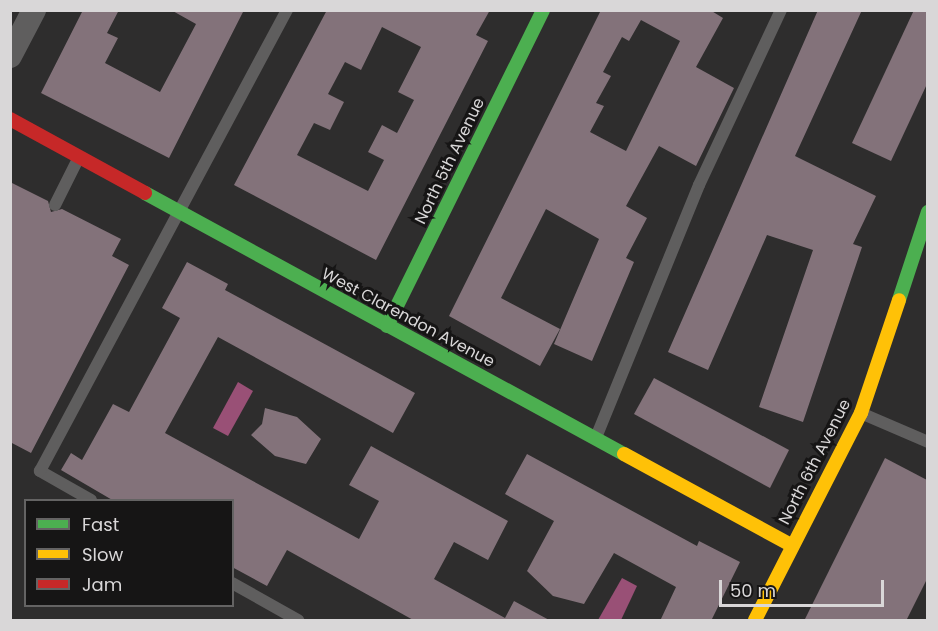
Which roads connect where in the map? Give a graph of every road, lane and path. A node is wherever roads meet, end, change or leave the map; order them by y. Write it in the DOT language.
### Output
graph roads {
  1 [pos="34,10"];
  2 [pos="287,10"];
  3 [pos="543,10"];
  4 [pos="781,10"];
  5 [pos="10,56"];
  6 [pos="10,119"];
  7 [pos="79,158"];
  8 [pos="55,205"];
  9 [pos="927,212"];
  10 [pos="179,215"];
  11 [pos="387,326"];
  12 [pos="861,413"];
  13 [pos="597,435"];
  14 [pos="927,442"];
  15 [pos="88,499"];
  16 [pos="791,544"];
  17 [pos="234,584"];
  18 [pos="298,621"];
  19 [pos="755,621"];
  1 -- 5 [label="street"];
  2 -- 10 [label="lane"];
  3 -- 11 [label="street, North 5th Avenue"];
  4 -- 13 [label="lane"];
  6 -- 7 [label="street, West Clarendon Avenue"];
  7 -- 8 [label="lane"];
  7 -- 10 [label="street, West Clarendon Avenue"];
  9 -- 12 [label="street, North 6th Avenue"];
  10 -- 11 [label="street, West Clarendon Avenue"];
  10 -- 15 [label="lane"];
  11 -- 13 [label="street, West Clarendon Avenue"];
  12 -- 14 [label="lane"];
  12 -- 16 [label="street, North 6th Avenue"];
  13 -- 16 [label="street, West Clarendon Avenue"];
  16 -- 19 [label="street, North 6th Avenue"];
  17 -- 18 [label="lane"];
}
